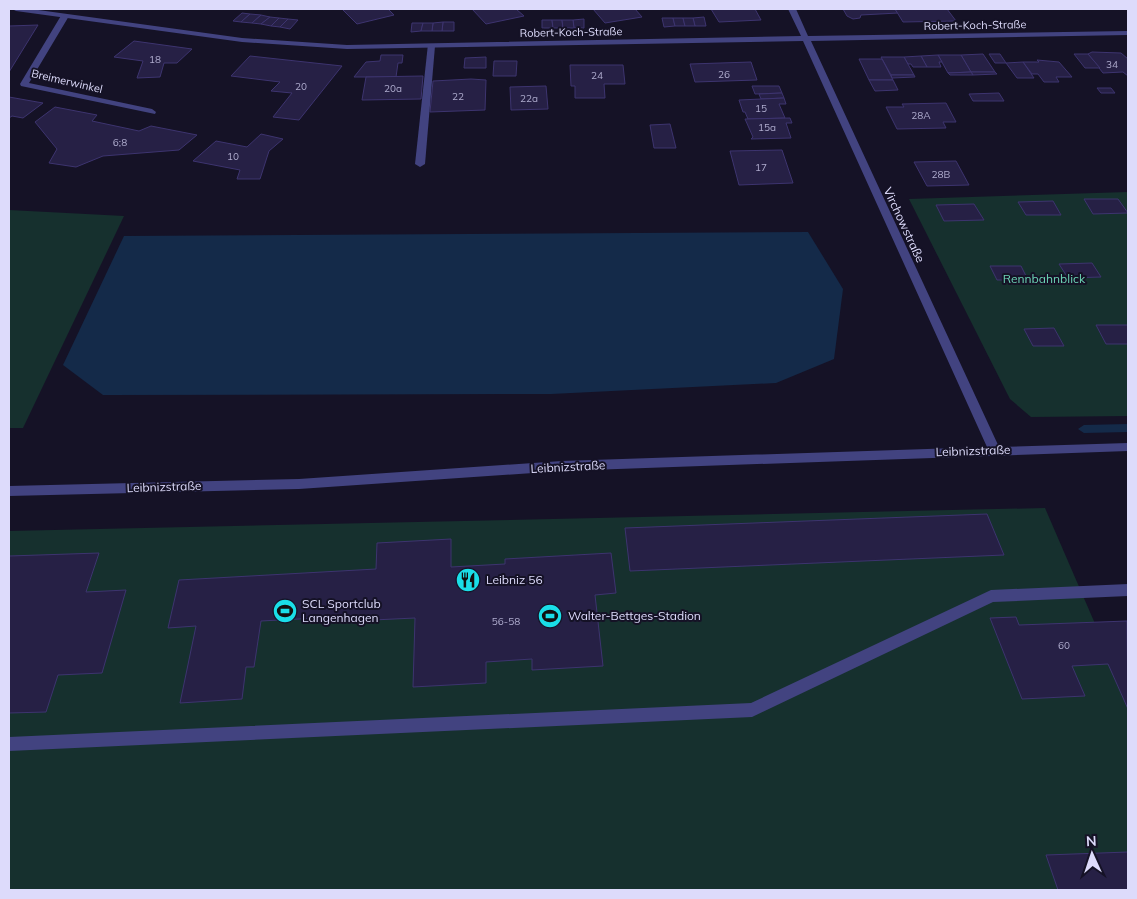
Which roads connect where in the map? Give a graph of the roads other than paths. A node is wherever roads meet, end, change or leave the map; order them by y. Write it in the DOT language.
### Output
graph roads {
  1 [pos="16,9"];
  2 [pos="792,9"];
  3 [pos="65,16"];
  4 [pos="1128,33"];
  5 [pos="805,39"];
  6 [pos="431,46"];
  7 [pos="152,112"];
  8 [pos="420,164"];
  9 [pos="1128,447"];
  10 [pos="994,450"];
  11 [pos="9,491"];
  12 [pos="1128,590"];
  13 [pos="9,744"];
  1 -- 3 [label="street, Robert-Koch-Straße"];
  2 -- 5 [label="street, Virchowstraße"];
  3 -- 6 [label="street, Robert-Koch-Straße"];
  3 -- 7 [label="street, Breimerwinkel"];
  4 -- 5 [label="street, Robert-Koch-Straße"];
  5 -- 6 [label="street, Robert-Koch-Straße"];
  5 -- 10 [label="street, Virchowstraße"];
  6 -- 8 [label="street"];
  9 -- 10 [label="street, Leibnizstraße"];
  10 -- 11 [label="street, Leibnizstraße"];
  12 -- 13 [label="street"];
}
